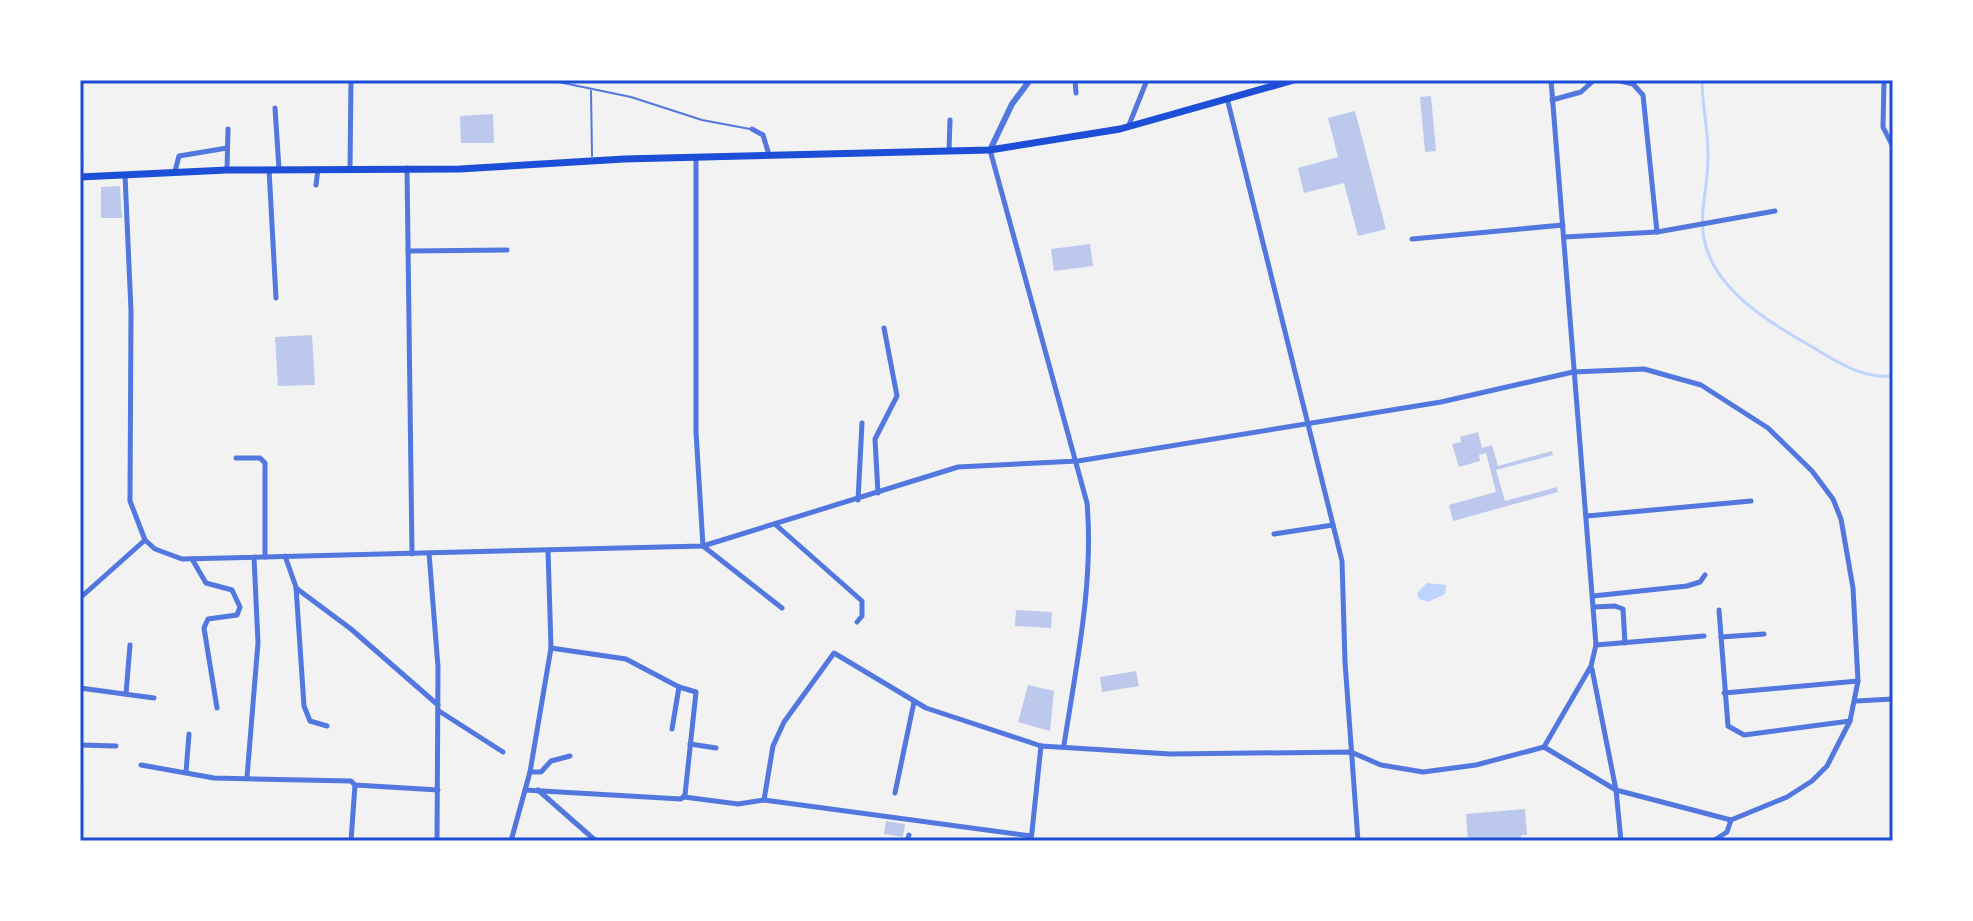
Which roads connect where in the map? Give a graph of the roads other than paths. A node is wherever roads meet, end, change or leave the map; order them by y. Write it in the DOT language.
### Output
graph roads {
  1 [pos="351,80"];
  2 [pos="549,80"];
  3 [pos="1030,80"];
  4 [pos="1075,80"];
  5 [pos="1147,80"];
  6 [pos="1294,80"];
  7 [pos="1551,80"];
  8 [pos="1594,80"];
  9 [pos="1616,80"];
  10 [pos="1884,80"];
  11 [pos="591,90"];
  12 [pos="1076,93"];
  13 [pos="1227,97"];
  14 [pos="1552,100"];
  15 [pos="275,108"];
  16 [pos="950,120"];
  17 [pos="1129,126"];
  18 [pos="228,129"];
  19 [pos="752,129"];
  20 [pos="1893,147"];
  21 [pos="227,148"];
  22 [pos="990,150"];
  23 [pos="949,152"];
  24 [pos="769,156"];
  25 [pos="696,157"];
  26 [pos="592,162"];
  27 [pos="407,168"];
  28 [pos="269,169"];
  29 [pos="279,169"];
  30 [pos="318,169"];
  31 [pos="350,169"];
  32 [pos="227,170"];
  33 [pos="175,171"];
  34 [pos="125,175"];
  35 [pos="80,177"];
  36 [pos="316,185"];
  37 [pos="1775,211"];
  38 [pos="1563,225"];
  39 [pos="1657,232"];
  40 [pos="1564,237"];
  41 [pos="1412,239"];
  42 [pos="507,250"];
  43 [pos="408,251"];
  44 [pos="276,298"];
  45 [pos="884,328"];
  46 [pos="1573,372"];
  47 [pos="862,423"];
  48 [pos="1310,425"];
  49 [pos="236,458"];
  50 [pos="1078,461"];
  51 [pos="878,493"];
  52 [pos="858,500"];
  53 [pos="1751,501"];
  54 [pos="1587,516"];
  55 [pos="776,524"];
  56 [pos="1333,525"];
  57 [pos="1274,534"];
  58 [pos="145,540"];
  59 [pos="703,546"];
  60 [pos="548,550"];
  61 [pos="429,553"];
  62 [pos="412,554"];
  63 [pos="285,556"];
  64 [pos="254,557"];
  65 [pos="265,557"];
  66 [pos="192,559"];
  67 [pos="1705,575"];
  68 [pos="296,587"];
  69 [pos="1593,596"];
  70 [pos="80,598"];
  71 [pos="1594,607"];
  72 [pos="782,608"];
  73 [pos="1719,610"];
  74 [pos="857,622"];
  75 [pos="1764,634"];
  76 [pos="1704,636"];
  77 [pos="1721,637"];
  78 [pos="1625,643"];
  79 [pos="130,645"];
  80 [pos="1596,645"];
  81 [pos="551,648"];
  82 [pos="1591,666"];
  83 [pos="1858,681"];
  84 [pos="679,687"];
  85 [pos="80,688"];
  86 [pos="1724,693"];
  87 [pos="126,694"];
  88 [pos="154,698"];
  89 [pos="1893,699"];
  90 [pos="1856,701"];
  91 [pos="914,702"];
  92 [pos="217,708"];
  93 [pos="438,708"];
  94 [pos="1850,721"];
  95 [pos="327,726"];
  96 [pos="672,729"];
  97 [pos="189,734"];
  98 [pos="690,744"];
  99 [pos="80,745"];
  100 [pos="1064,745"];
  101 [pos="116,746"];
  102 [pos="1041,746"];
  103 [pos="1544,747"];
  104 [pos="716,748"];
  105 [pos="503,752"];
  106 [pos="1351,752"];
  107 [pos="570,756"];
  108 [pos="141,765"];
  109 [pos="186,772"];
  110 [pos="530,772"];
  111 [pos="247,777"];
  112 [pos="355,785"];
  113 [pos="438,790"];
  114 [pos="525,790"];
  115 [pos="537,790"];
  116 [pos="1616,790"];
  117 [pos="895,793"];
  118 [pos="684,797"];
  119 [pos="764,800"];
  120 [pos="1731,820"];
  121 [pos="1031,839"];
  122 [pos="351,841"];
  123 [pos="437,841"];
  124 [pos="511,841"];
  125 [pos="596,841"];
  126 [pos="1358,841"];
  127 [pos="1621,841"];
  128 [pos="1713,841"];
  1 -- 31 [label="street"];
  2 -- 11 [label="lane"];
  3 -- 22 [label="street"];
  4 -- 12 [label="street"];
  5 -- 17 [label="street"];
  6 -- 13 [label="main road"];
  7 -- 14 [label="street"];
  8 -- 14 [label="street"];
  9 -- 39 [label="street"];
  10 -- 20 [label="street"];
  11 -- 19 [label="lane"];
  11 -- 26 [label="lane"];
  13 -- 17 [label="main road"];
  13 -- 48 [label="street"];
  14 -- 38 [label="street"];
  15 -- 29 [label="street"];
  16 -- 23 [label="street"];
  17 -- 22 [label="main road"];
  18 -- 21 [label="street"];
  19 -- 24 [label="street"];
  21 -- 32 [label="street"];
  21 -- 33 [label="street"];
  22 -- 23 [label="main road"];
  22 -- 50 [label="street"];
  23 -- 24 [label="main road"];
  24 -- 25 [label="main road"];
  25 -- 26 [label="main road"];
  25 -- 59 [label="street"];
  26 -- 27 [label="main road"];
  27 -- 31 [label="main road"];
  27 -- 43 [label="street"];
  28 -- 29 [label="main road"];
  28 -- 32 [label="main road"];
  28 -- 44 [label="street"];
  29 -- 30 [label="main road"];
  30 -- 31 [label="main road"];
  30 -- 36 [label="street"];
  32 -- 33 [label="main road"];
  33 -- 34 [label="main road"];
  34 -- 35 [label="main road"];
  34 -- 58 [label="street"];
  37 -- 39 [label="street"];
  38 -- 40 [label="street"];
  38 -- 41 [label="street"];
  39 -- 40 [label="street"];
  40 -- 46 [label="street"];
  42 -- 43 [label="street"];
  43 -- 62 [label="street"];
  45 -- 51 [label="street"];
  46 -- 48 [label="street"];
  46 -- 54 [label="street"];
  46 -- 83 [label="street"];
  47 -- 52 [label="street"];
  48 -- 50 [label="street"];
  48 -- 56 [label="street"];
  49 -- 65 [label="street"];
  50 -- 51 [label="street"];
  50 -- 100 [label="street"];
  51 -- 52 [label="street"];
  52 -- 55 [label="street"];
  53 -- 54 [label="street"];
  54 -- 69 [label="street"];
  55 -- 59 [label="street"];
  55 -- 74 [label="street"];
  56 -- 57 [label="street"];
  56 -- 106 [label="street"];
  58 -- 66 [label="street"];
  58 -- 70 [label="street"];
  59 -- 60 [label="street"];
  59 -- 72 [label="street"];
  60 -- 61 [label="street"];
  60 -- 81 [label="street"];
  61 -- 62 [label="street"];
  61 -- 93 [label="street"];
  62 -- 63 [label="street"];
  63 -- 65 [label="street"];
  63 -- 68 [label="street"];
  64 -- 65 [label="street"];
  64 -- 66 [label="street"];
  64 -- 111 [label="street"];
  66 -- 92 [label="street"];
  67 -- 69 [label="street"];
  68 -- 93 [label="street"];
  68 -- 95 [label="street"];
  69 -- 71 [label="street"];
  71 -- 78 [label="street"];
  71 -- 80 [label="street"];
  73 -- 77 [label="street"];
  75 -- 77 [label="street"];
  76 -- 78 [label="street"];
  77 -- 86 [label="street"];
  78 -- 80 [label="street"];
  79 -- 87 [label="street"];
  80 -- 82 [label="street"];
  81 -- 84 [label="street"];
  81 -- 110 [label="street"];
  82 -- 103 [label="street"];
  82 -- 116 [label="street"];
  83 -- 86 [label="street"];
  83 -- 90 [label="street"];
  84 -- 96 [label="street"];
  84 -- 98 [label="street"];
  85 -- 87 [label="street"];
  86 -- 94 [label="street"];
  87 -- 88 [label="street"];
  89 -- 90 [label="street"];
  90 -- 94 [label="street"];
  91 -- 102 [label="street"];
  91 -- 117 [label="street"];
  91 -- 119 [label="street"];
  93 -- 105 [label="street"];
  93 -- 113 [label="street"];
  94 -- 120 [label="street"];
  97 -- 109 [label="street"];
  98 -- 104 [label="street"];
  98 -- 118 [label="street"];
  99 -- 101 [label="street"];
  100 -- 102 [label="street"];
  100 -- 106 [label="street"];
  102 -- 121 [label="street"];
  103 -- 106 [label="street"];
  103 -- 116 [label="street"];
  106 -- 126 [label="street"];
  107 -- 110 [label="street"];
  108 -- 109 [label="street"];
  109 -- 111 [label="street"];
  110 -- 114 [label="street"];
  111 -- 112 [label="street"];
  112 -- 113 [label="street"];
  112 -- 122 [label="street"];
  113 -- 123 [label="street"];
  114 -- 115 [label="street"];
  114 -- 124 [label="street"];
  115 -- 118 [label="street"];
  115 -- 125 [label="street"];
  116 -- 120 [label="street"];
  116 -- 127 [label="street"];
  118 -- 119 [label="street"];
  119 -- 121 [label="street"];
  120 -- 128 [label="street"];
}
